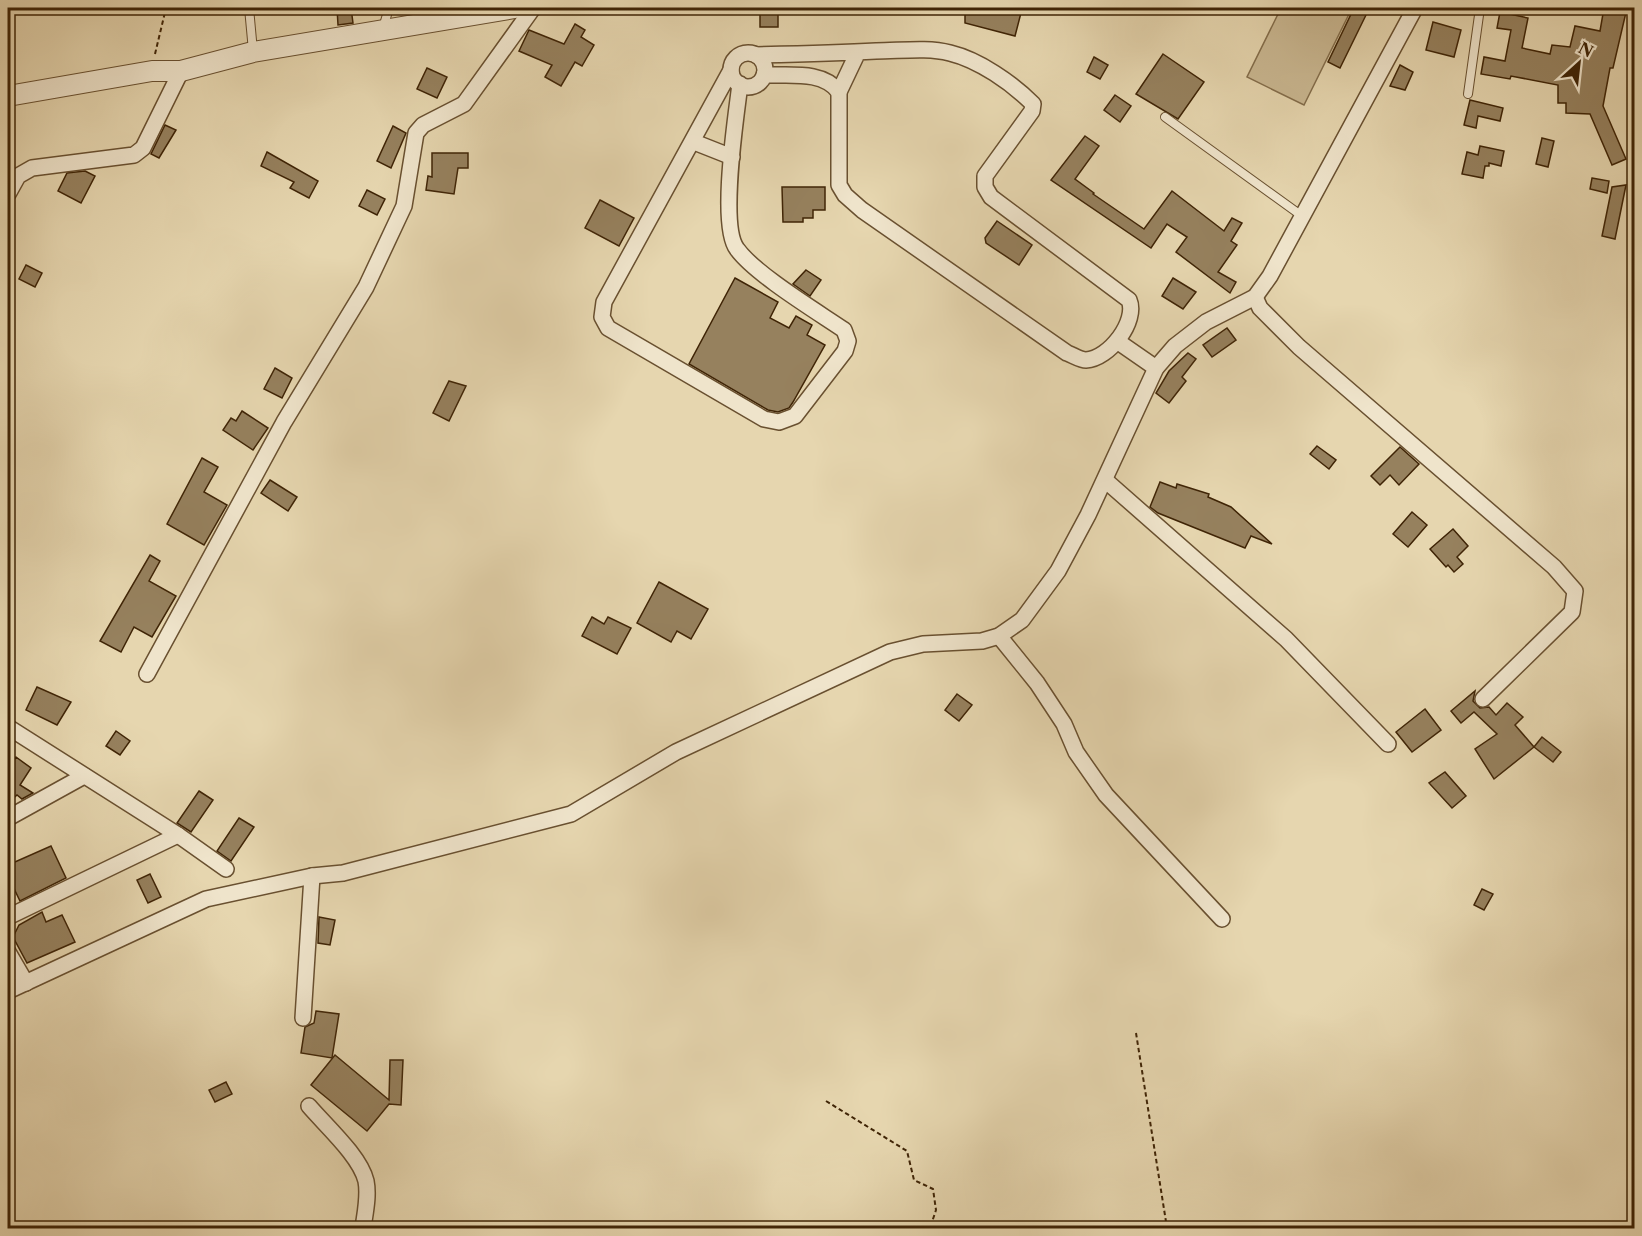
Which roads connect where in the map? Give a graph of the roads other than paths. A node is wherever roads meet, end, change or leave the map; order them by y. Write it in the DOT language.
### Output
graph roads {
  1 [pos="249,8"];
  2 [pos="389,8"];
  3 [pos="515,8"];
  4 [pos="533,8"];
  5 [pos="1416,8"];
  6 [pos="1480,8"];
  7 [pos="383,28"];
  8 [pos="253,52"];
  9 [pos="858,52"];
  10 [pos="756,55"];
  11 [pos="731,70"];
  12 [pos="181,71"];
  13 [pos="764,75"];
  14 [pos="740,84"];
  15 [pos="838,92"];
  16 [pos="1468,94"];
  17 [pos="8,96"];
  18 [pos="1165,117"];
  19 [pos="694,142"];
  20 [pos="732,157"];
  21 [pos="8,194"];
  22 [pos="1302,216"];
  23 [pos="1255,297"];
  24 [pos="1117,341"];
  25 [pos="1156,368"];
  26 [pos="1105,480"];
  27 [pos="999,636"];
  28 [pos="147,674"];
  29 [pos="1483,699"];
  30 [pos="8,727"];
  31 [pos="1388,744"];
  32 [pos="84,776"];
  33 [pos="8,818"];
  34 [pos="178,835"];
  35 [pos="226,869"];
  36 [pos="312,876"];
  37 [pos="8,917"];
  38 [pos="1222,918"];
  39 [pos="8,952"];
  40 [pos="26,983"];
  41 [pos="8,991"];
  42 [pos="303,1018"];
  43 [pos="309,1106"];
  44 [pos="363,1228"];
  1 -- 8 [label="lane"];
  2 -- 7 [label="lane"];
  3 -- 7 [label="street"];
  4 -- 28 [label="street"];
  5 -- 22 [label="street"];
  6 -- 16 [label="lane"];
  7 -- 8 [label="street"];
  8 -- 12 [label="street"];
  9 -- 10 [label="street"];
  9 -- 15 [label="street"];
  9 -- 24 [label="street"];
  10 -- 11 [label="street"];
  10 -- 13 [label="street"];
  11 -- 14 [label="street"];
  11 -- 19 [label="street"];
  12 -- 17 [label="street"];
  12 -- 21 [label="street"];
  13 -- 14 [label="street"];
  13 -- 15 [label="street"];
  14 -- 20 [label="street"];
  15 -- 24 [label="street"];
  18 -- 22 [label="lane"];
  19 -- 20 [label="street"];
  19 -- 20 [label="street"];
  22 -- 23 [label="street"];
  23 -- 25 [label="street"];
  23 -- 29 [label="street"];
  24 -- 25 [label="street"];
  25 -- 26 [label="street"];
  26 -- 27 [label="street"];
  26 -- 31 [label="street"];
  27 -- 36 [label="street"];
  27 -- 38 [label="street"];
  30 -- 32 [label="street"];
  32 -- 33 [label="street"];
  32 -- 34 [label="street"];
  34 -- 35 [label="street"];
  34 -- 37 [label="street"];
  36 -- 40 [label="street"];
  36 -- 42 [label="street"];
  39 -- 40 [label="street"];
  40 -- 41 [label="street"];
  43 -- 44 [label="street"];
}
